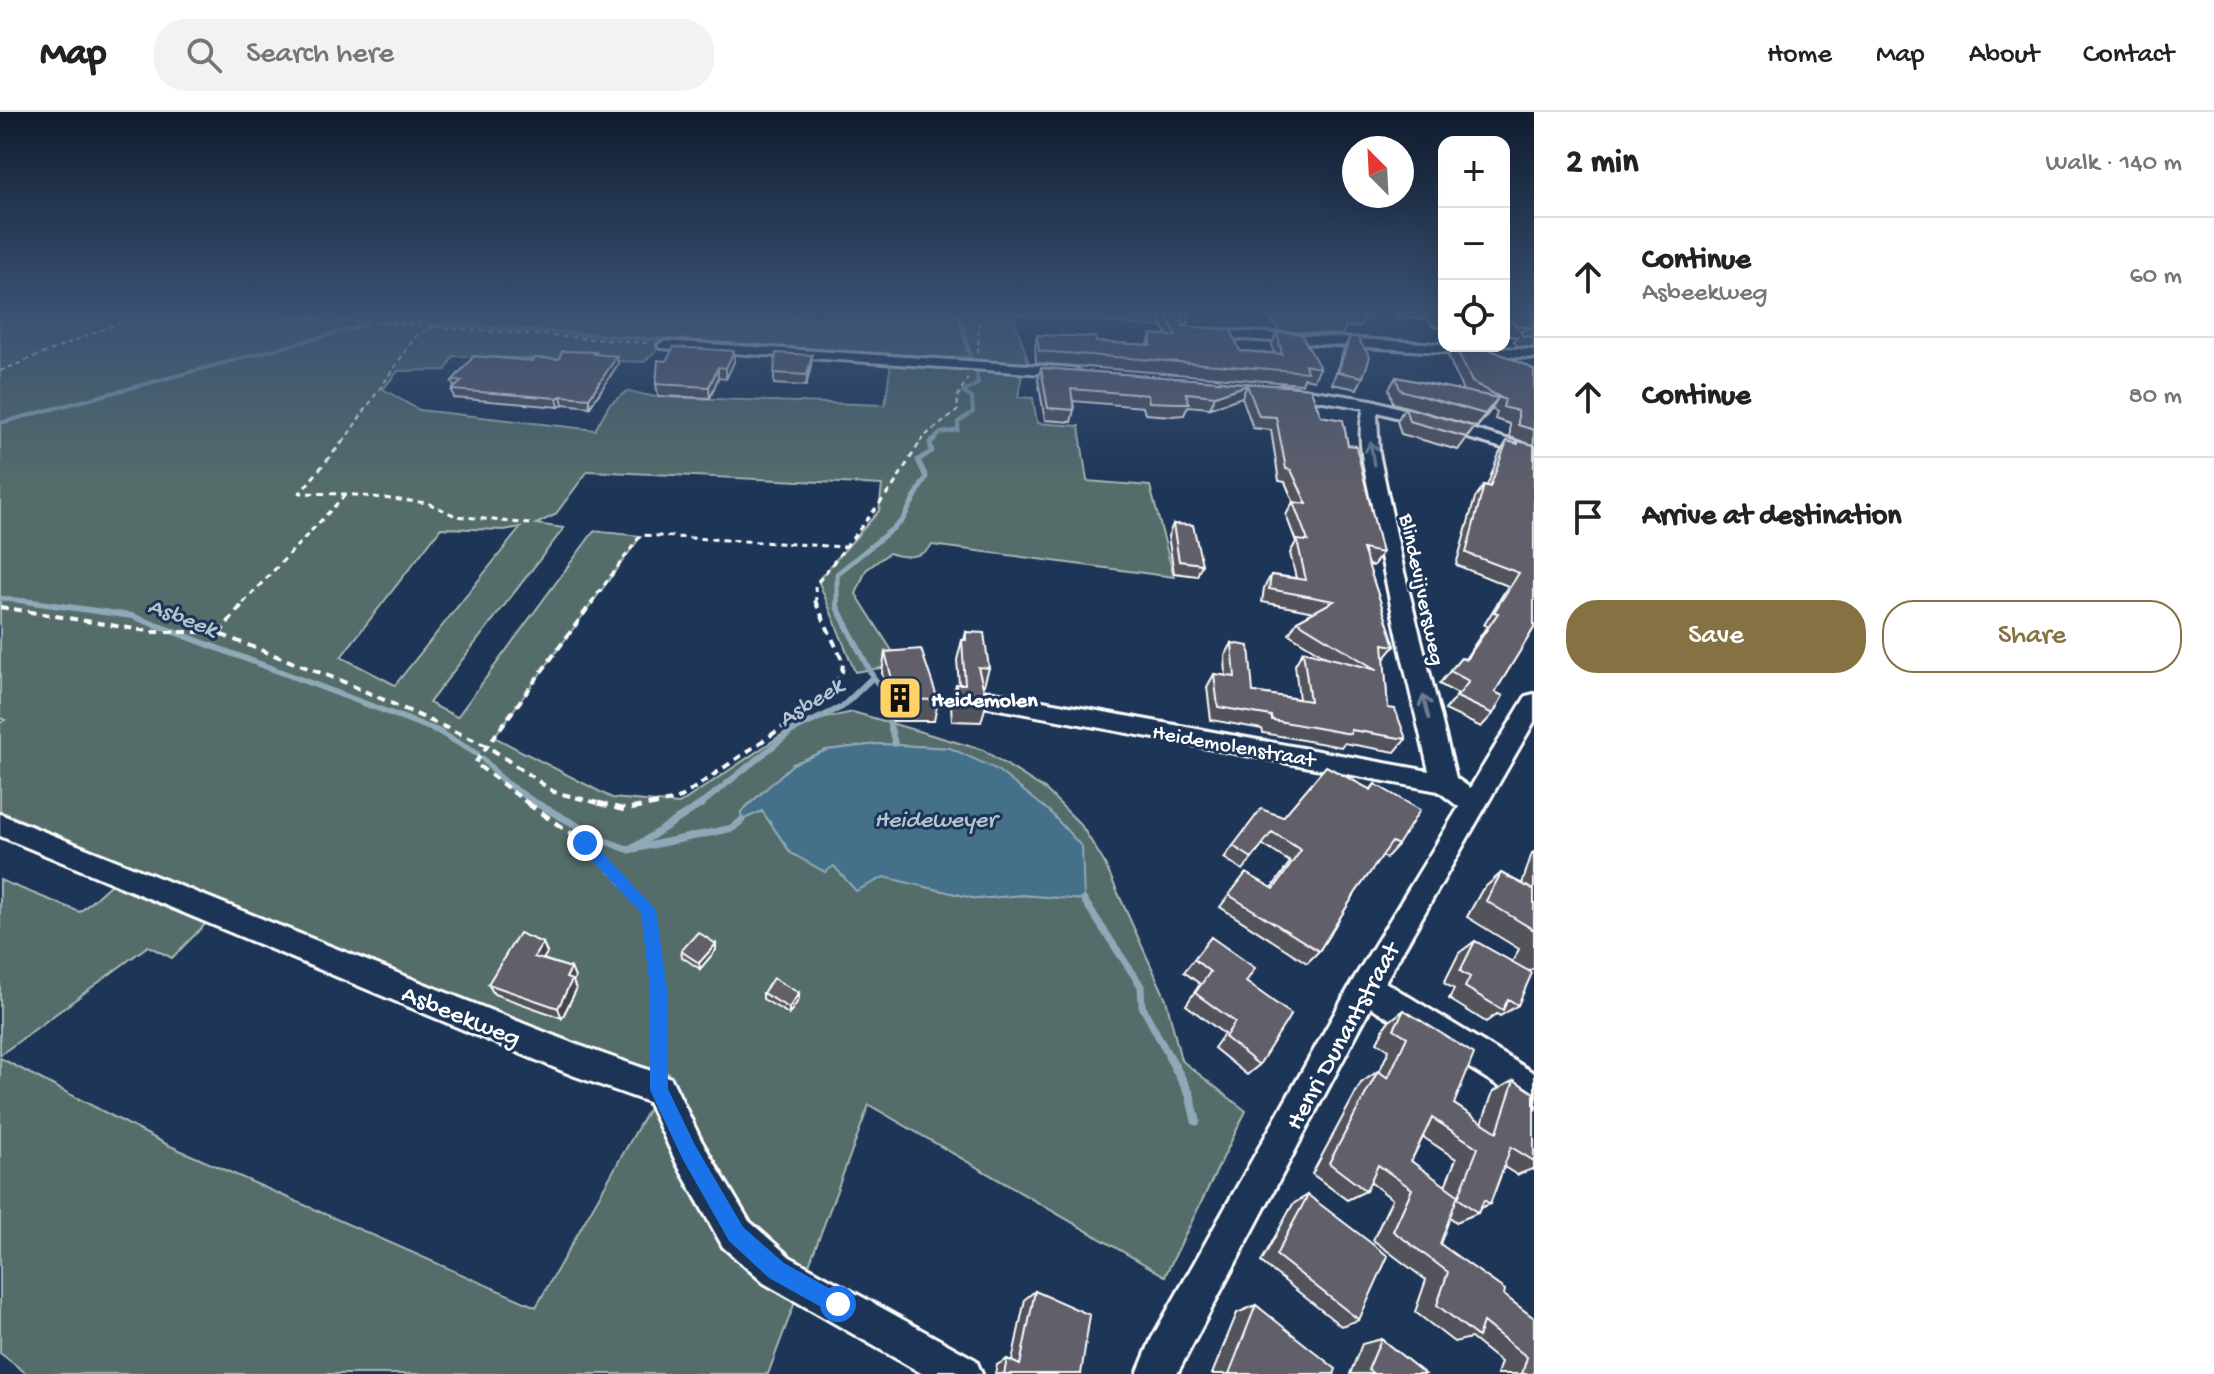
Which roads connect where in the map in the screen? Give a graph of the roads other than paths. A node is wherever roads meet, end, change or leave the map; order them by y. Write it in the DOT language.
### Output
graph roads {
  1 [pos="1065,372"];
  2 [pos="1096,374"];
  3 [pos="1260,388"];
  4 [pos="1372,405"];
  5 [pos="1534,452"];
  6 [pos="988,699"];
  7 [pos="1534,702"];
  8 [pos="1445,783"];
  9 [pos="1474,804"];
  10 [pos="0,825"];
  11 [pos="1366,987"];
  12 [pos="1534,1092"];
  13 [pos="962,1374"];
  14 [pos="1157,1374"];
  1 -- 2 [label="street"];
  3 -- 4 [label="street"];
  4 -- 5 [label="street"];
  8 -- 4 [label="street, Blindevijversweg, one-way"];
  6 -- 8 [label="street, Heidemolenstraat"];
  7 -- 9 [label="street, Henri Dunantstraat"];
  8 -- 9 [label="street, Heidemolenstraat"];
  9 -- 11 [label="street, Henri Dunantstraat"];
  10 -- 13 [label="street, Asbeekweg"];
  11 -- 12 [label="street"];
  11 -- 14 [label="street, Henri Dunantstraat"];
}
